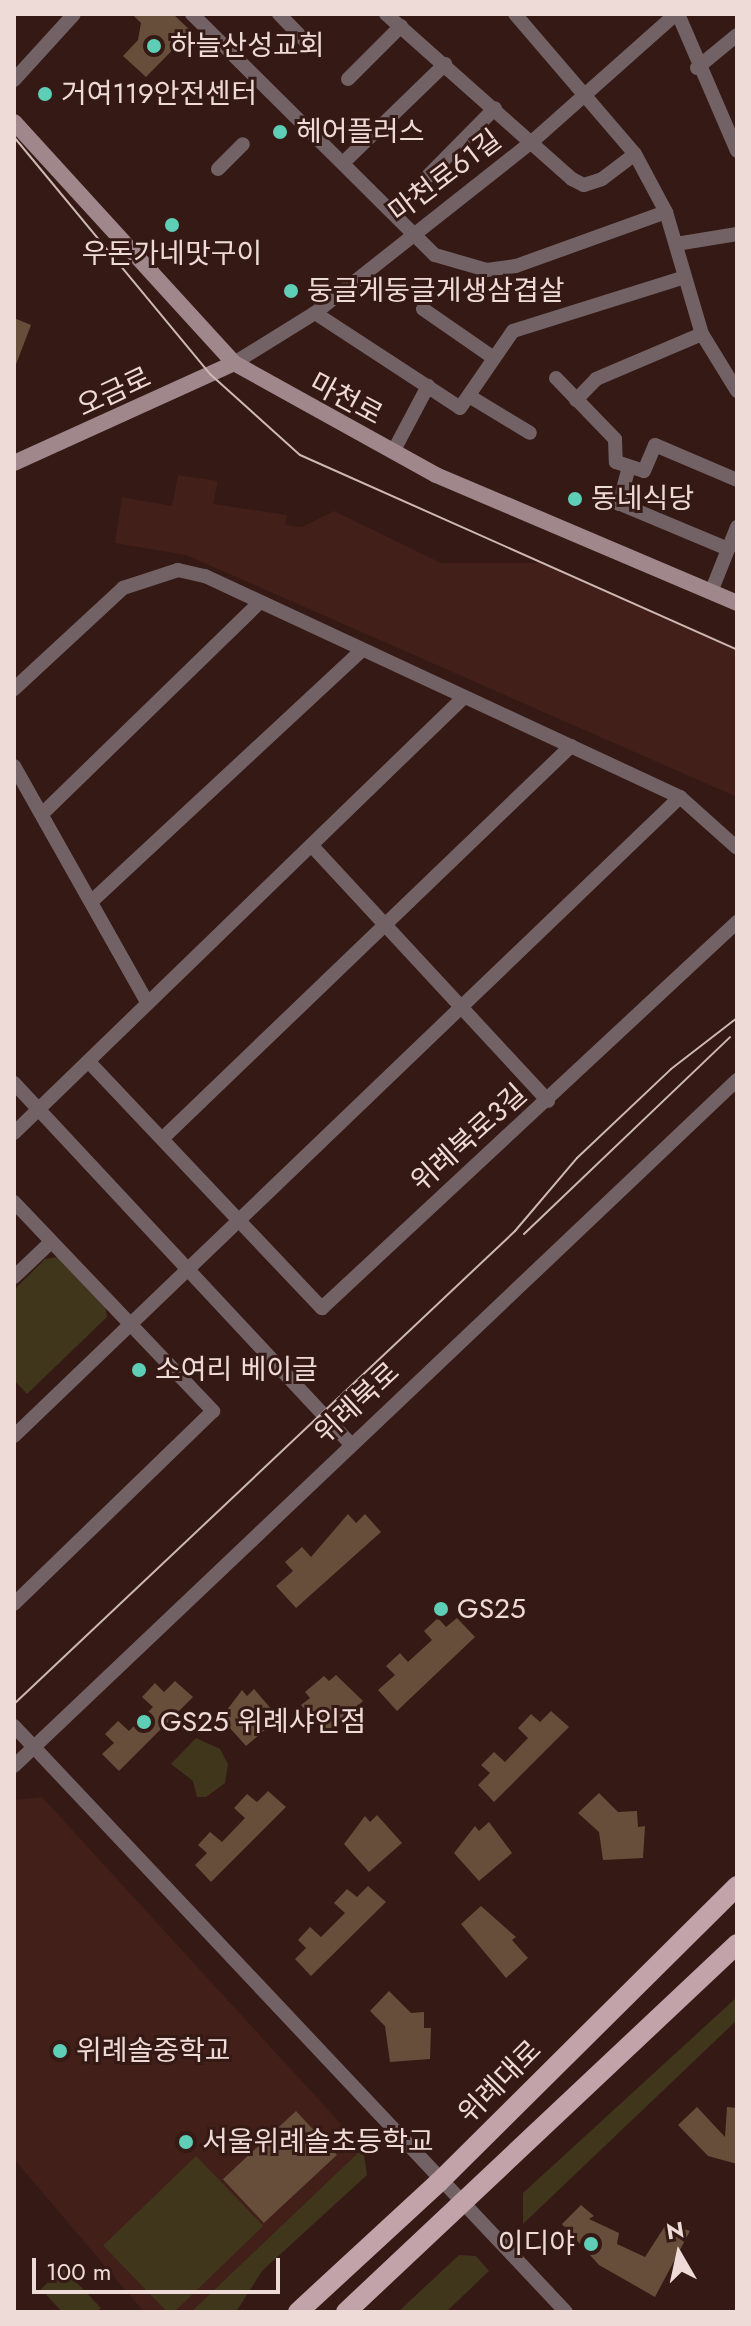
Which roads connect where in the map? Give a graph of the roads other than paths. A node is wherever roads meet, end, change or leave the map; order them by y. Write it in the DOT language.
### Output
graph roads {
  1 [pos="74,14"];
  2 [pos="192,14"];
  3 [pos="279,14"];
  4 [pos="386,14"];
  5 [pos="515,14"];
  6 [pos="677,14"];
  7 [pos="401,26"];
  8 [pos="737,35"];
  9 [pos="309,45"];
  10 [pos="445,64"];
  11 [pos="697,68"];
  12 [pos="348,79"];
  13 [pos="14,80"];
  14 [pos="588,94"];
  15 [pos="495,108"];
  16 [pos="14,122"];
  17 [pos="534,140"];
  18 [pos="243,144"];
  19 [pos="737,151"];
  20 [pos="635,154"];
  21 [pos="344,162"];
  22 [pos="218,169"];
  23 [pos="426,178"];
  24 [pos="666,212"];
  25 [pos="413,232"];
  26 [pos="737,234"];
  27 [pos="676,244"];
  28 [pos="685,277"];
  29 [pos="423,309"];
  30 [pos="315,313"];
  31 [pos="702,334"];
  32 [pos="491,356"];
  33 [pos="234,363"];
  34 [pos="556,378"];
  35 [pos="428,386"];
  36 [pos="737,391"];
  37 [pos="469,396"];
  38 [pos="576,400"];
  39 [pos="530,433"];
  40 [pos="393,452"];
  41 [pos="14,463"];
  42 [pos="629,467"];
  43 [pos="737,480"];
  44 [pos="599,495"];
  45 [pos="619,504"];
  46 [pos="737,527"];
  47 [pos="728,549"];
  48 [pos="711,592"];
  49 [pos="259,603"];
  50 [pos="737,603"];
  51 [pos="360,652"];
  52 [pos="14,689"];
  53 [pos="463,698"];
  54 [pos="571,746"];
  55 [pos="14,766"];
  56 [pos="680,797"];
  57 [pos="42,814"];
  58 [pos="313,847"];
  59 [pos="737,848"];
  60 [pos="92,901"];
  61 [pos="737,922"];
  62 [pos="385,927"];
  63 [pos="147,1002"];
  64 [pos="460,1010"];
  65 [pos="89,1062"];
  66 [pos="737,1080"];
  67 [pos="14,1083"];
  68 [pos="548,1101"];
  69 [pos="39,1110"];
  70 [pos="14,1133"];
  71 [pos="163,1138"];
  72 [pos="14,1202"];
  73 [pos="239,1221"];
  74 [pos="51,1242"];
  75 [pos="185,1269"];
  76 [pos="14,1277"];
  77 [pos="128,1322"];
  78 [pos="14,1436"];
  79 [pos="351,1444"];
  80 [pos="14,1604"];
  81 [pos="14,1726"];
  82 [pos="34,1747"];
  83 [pos="14,1766"];
  84 [pos="737,1886"];
  85 [pos="737,1944"];
  86 [pos="439,2182"];
  87 [pos="463,2206"];
  88 [pos="298,2312"];
  89 [pos="346,2312"];
  90 [pos="566,2312"];
  1 -- 13 [label="street"];
  2 -- 21 [label="street"];
  3 -- 9 [label="street"];
  4 -- 7 [label="street"];
  5 -- 14 [label="street"];
  6 -- 11 [label="street"];
  6 -- 14 [label="street, 마천로61길"];
  7 -- 10 [label="street"];
  7 -- 12 [label="street"];
  8 -- 11 [label="street"];
  10 -- 15 [label="street"];
  10 -- 21 [label="street"];
  11 -- 19 [label="street"];
  14 -- 17 [label="street, 마천로61길"];
  14 -- 20 [label="street"];
  15 -- 17 [label="street"];
  15 -- 23 [label="street"];
  16 -- 33 [label="main road, 마천로"];
  17 -- 20 [label="street"];
  17 -- 25 [label="street, 마천로61길"];
  18 -- 22 [label="street"];
  20 -- 24 [label="street"];
  21 -- 25 [label="street"];
  24 -- 25 [label="street"];
  24 -- 27 [label="street"];
  25 -- 30 [label="street, 마천로61길"];
  26 -- 27 [label="street"];
  27 -- 28 [label="street"];
  28 -- 31 [label="street"];
  28 -- 32 [label="street"];
  29 -- 32 [label="street"];
  30 -- 33 [label="street, 마천로61길"];
  30 -- 35 [label="street"];
  31 -- 36 [label="street"];
  31 -- 38 [label="street"];
  32 -- 37 [label="street"];
  33 -- 40 [label="main road, 마천로"];
  33 -- 41 [label="main road, 오금로"];
  34 -- 38 [label="street"];
  35 -- 37 [label="street"];
  35 -- 40 [label="street"];
  37 -- 39 [label="street"];
  38 -- 42 [label="street"];
  40 -- 48 [label="main road, 마천로"];
  42 -- 43 [label="street"];
  42 -- 45 [label="street"];
  44 -- 45 [label="street"];
  45 -- 47 [label="street"];
  46 -- 47 [label="street"];
  47 -- 48 [label="street"];
  48 -- 50 [label="main road, 마천로"];
  49 -- 51 [label="street"];
  49 -- 52 [label="street"];
  49 -- 57 [label="street"];
  51 -- 53 [label="street"];
  51 -- 60 [label="street"];
  53 -- 54 [label="street"];
  53 -- 58 [label="street"];
  54 -- 56 [label="street"];
  54 -- 62 [label="street"];
  55 -- 57 [label="street"];
  56 -- 59 [label="street"];
  56 -- 64 [label="street"];
  57 -- 60 [label="street"];
  58 -- 62 [label="street"];
  58 -- 63 [label="street"];
  60 -- 63 [label="street"];
  61 -- 68 [label="street, 위례북로3길"];
  62 -- 64 [label="street"];
  62 -- 71 [label="street"];
  63 -- 65 [label="street"];
  64 -- 68 [label="street"];
  64 -- 73 [label="street"];
  65 -- 69 [label="street"];
  65 -- 71 [label="street"];
  66 -- 79 [label="street, 위례북로"];
  67 -- 69 [label="street"];
  68 -- 73 [label="street, 위례북로3길"];
  69 -- 70 [label="street"];
  69 -- 75 [label="street"];
  71 -- 73 [label="street"];
  72 -- 74 [label="street"];
  73 -- 75 [label="street"];
  74 -- 76 [label="street"];
  74 -- 77 [label="street"];
  75 -- 77 [label="street"];
  75 -- 79 [label="street"];
  77 -- 78 [label="street"];
  77 -- 80 [label="street"];
  79 -- 82 [label="street, 위례북로"];
  81 -- 82 [label="street"];
  82 -- 83 [label="street, 위례북로"];
  82 -- 86 [label="street"];
  84 -- 86 [label="main road, 위례대로"];
  85 -- 87 [label="main road"];
  86 -- 87 [label="street"];
  86 -- 88 [label="main road, 위례대로"];
  87 -- 89 [label="main road"];
  87 -- 90 [label="street"];
}
